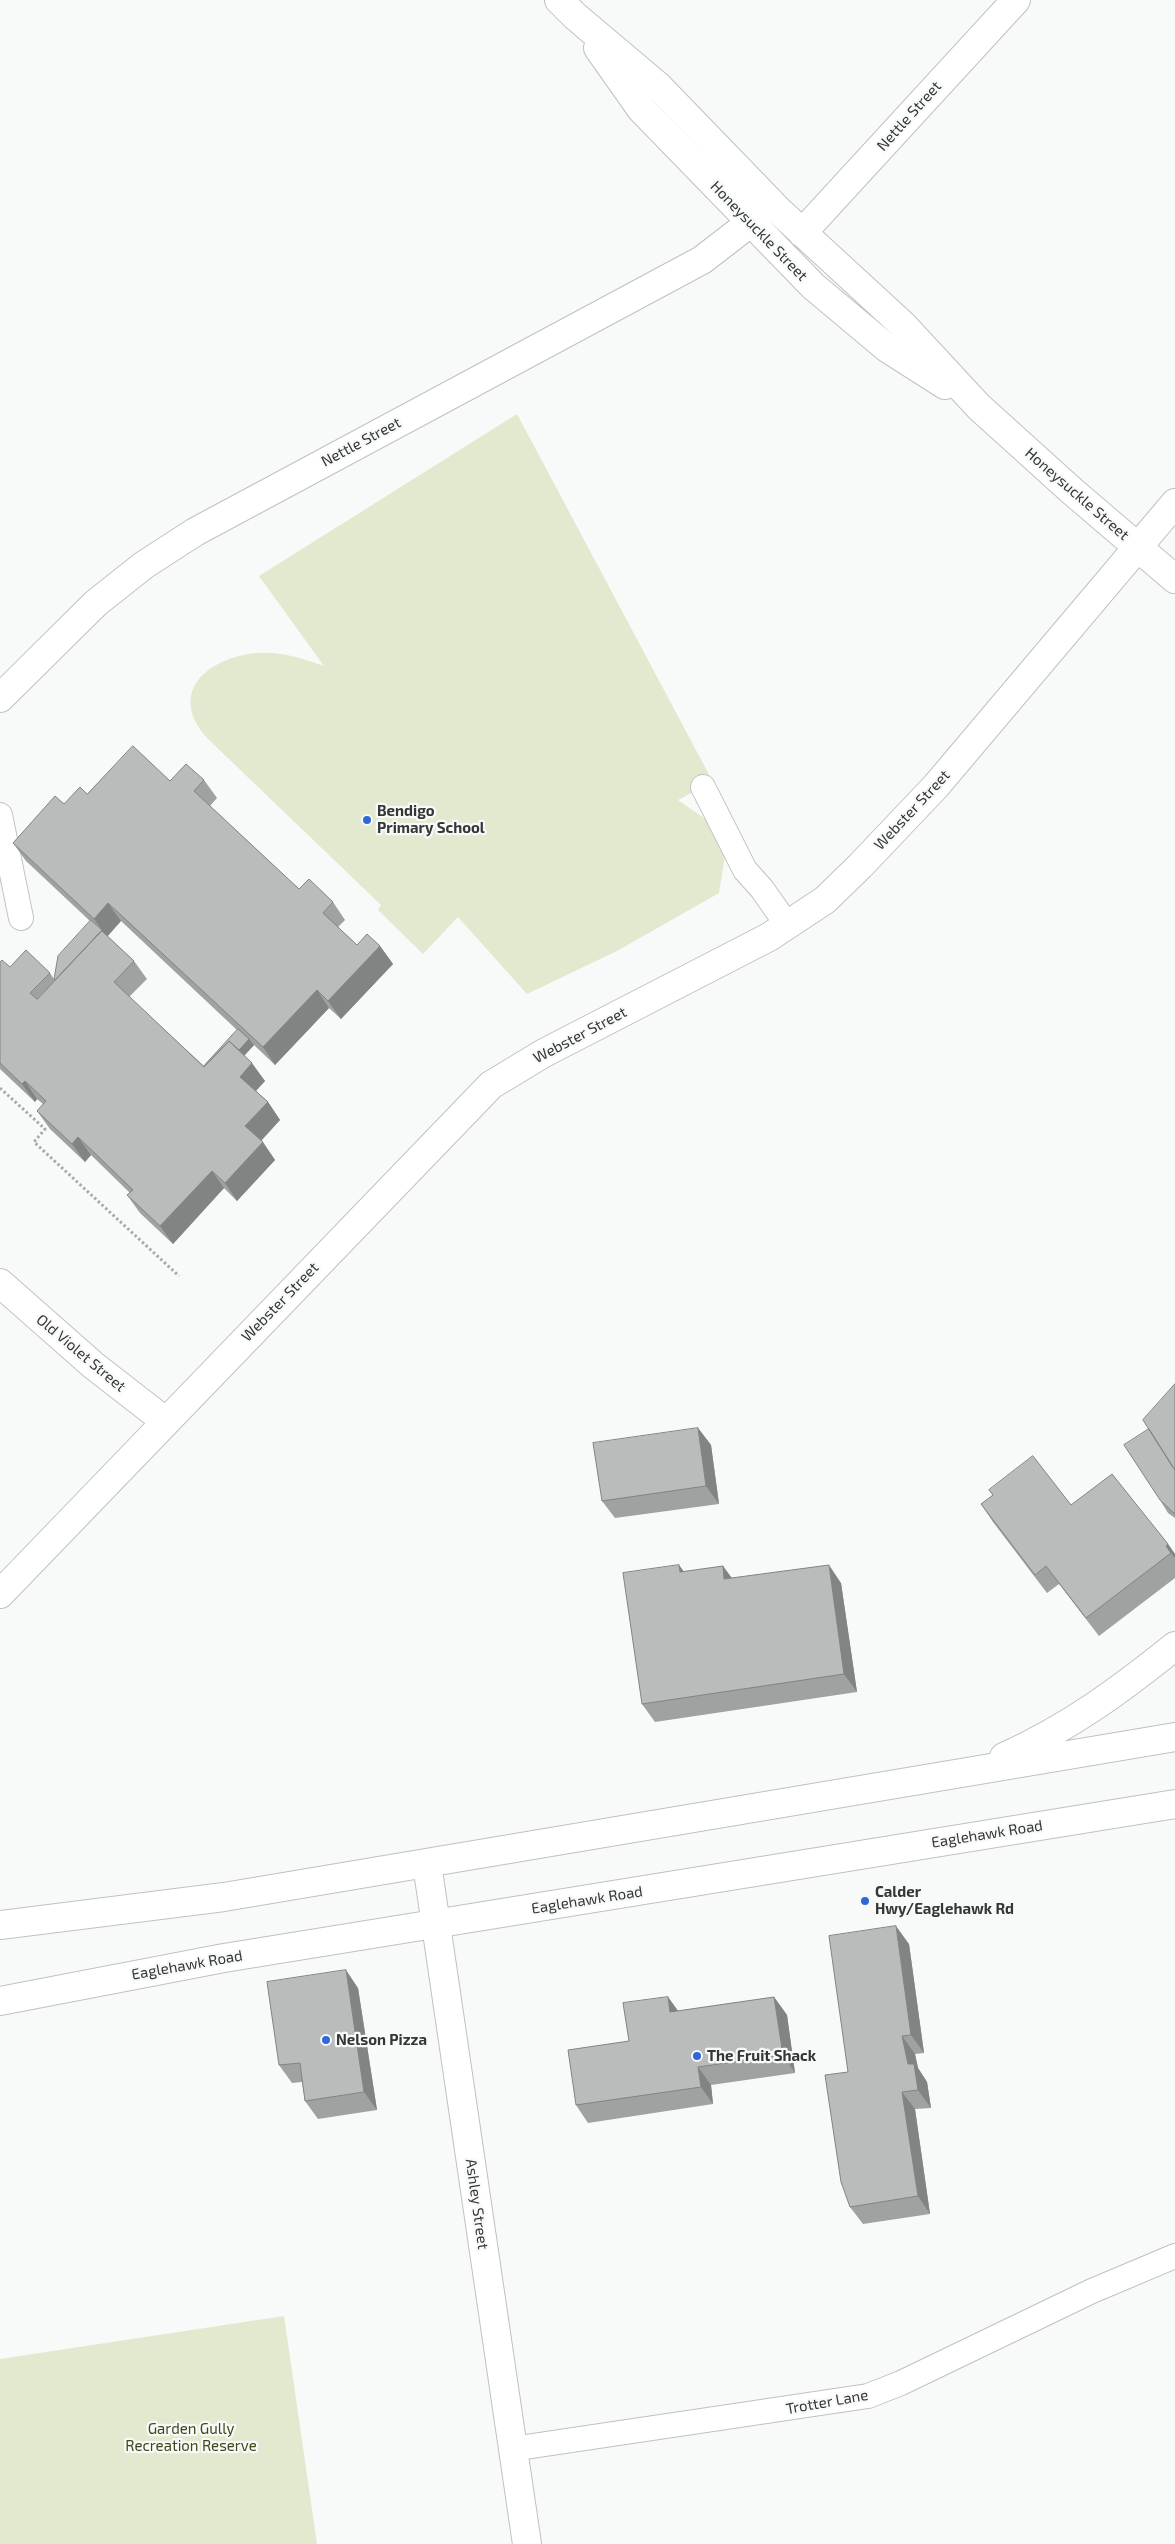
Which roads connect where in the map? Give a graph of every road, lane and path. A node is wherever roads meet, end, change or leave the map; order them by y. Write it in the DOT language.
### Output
graph roads {
  1 [pos="1016,0"];
  2 [pos="567,8"];
  3 [pos="750,223"];
  4 [pos="802,233"];
  5 [pos="979,407"];
  6 [pos="1175,503"];
  7 [pos="1138,547"];
  8 [pos="1175,579"];
  9 [pos="0,698"];
  10 [pos="702,787"];
  11 [pos="0,814"];
  12 [pos="21,918"];
  13 [pos="788,926"];
  14 [pos="0,1088"];
  15 [pos="179,1276"];
  16 [pos="0,1283"];
  17 [pos="165,1421"];
  18 [pos="0,1594"];
  19 [pos="1175,1646"];
  20 [pos="1175,1737"];
  21 [pos="953,1776"];
  22 [pos="1175,1804"];
  23 [pos="426,1864"];
  24 [pos="0,1925"];
  25 [pos="436,1925"];
  26 [pos="0,2001"];
  27 [pos="1175,2256"];
  28 [pos="512,2449"];
  29 [pos="527,2544"];
  1 -- 4 [label="main road, Nettle Street"];
  2 -- 3 [label="main road, Honeysuckle Street"];
  2 -- 4 [label="main road, Honeysuckle Street"];
  3 -- 5 [label="main road, Honeysuckle Street"];
  3 -- 9 [label="main road, Nettle Street"];
  4 -- 5 [label="main road, Honeysuckle Street"];
  5 -- 7 [label="main road, Honeysuckle Street"];
  6 -- 7 [label="main road, Webster Street"];
  7 -- 8 [label="main road, Honeysuckle Street"];
  7 -- 13 [label="main road, Webster Street"];
  10 -- 13 [label="lane"];
  11 -- 12 [label="lane"];
  13 -- 17 [label="main road, Webster Street"];
  14 -- 15 [label="path"];
  16 -- 17 [label="main road, Old Violet Street"];
  17 -- 18 [label="main road, Webster Street"];
  19 -- 21 [label="main road"];
  20 -- 21 [label="main road"];
  21 -- 23 [label="main road"];
  22 -- 25 [label="main road, Eaglehawk Road"];
  23 -- 24 [label="main road"];
  23 -- 25 [label="main road, Ashley Street"];
  25 -- 26 [label="main road, Eaglehawk Road"];
  25 -- 28 [label="main road, Ashley Street"];
  27 -- 28 [label="lane, Trotter Lane"];
  28 -- 29 [label="main road, Ashley Street"];
}
